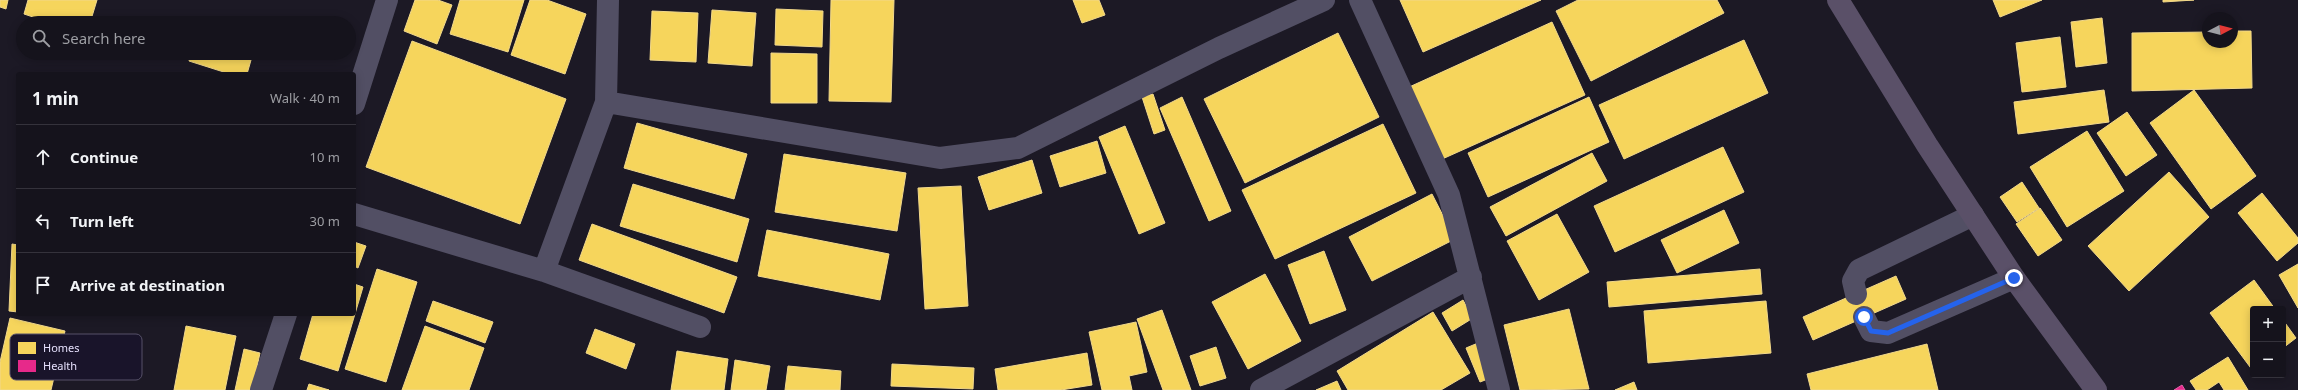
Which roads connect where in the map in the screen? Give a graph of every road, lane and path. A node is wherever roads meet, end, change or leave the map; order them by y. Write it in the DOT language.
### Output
graph roads {
  1 [pos="387,0"];
  2 [pos="608,0"];
  3 [pos="1324,0"];
  4 [pos="1360,0"];
  5 [pos="1838,0"];
  6 [pos="356,98"];
  7 [pos="606,102"];
  8 [pos="356,215"];
  9 [pos="1973,215"];
  10 [pos="544,271"];
  11 [pos="1471,277"];
  12 [pos="2014,278"];
  13 [pos="1856,294"];
  14 [pos="285,316"];
  15 [pos="1864,317"];
  16 [pos="700,327"];
  17 [pos="261,390"];
  18 [pos="1261,390"];
  19 [pos="1498,390"];
  20 [pos="2096,390"];
  1 -- 6 [label="street"];
  2 -- 7 [label="street"];
  3 -- 7 [label="street"];
  4 -- 11 [label="street"];
  5 -- 9 [label="main road"];
  7 -- 10 [label="street"];
  8 -- 10 [label="street"];
  9 -- 12 [label="main road"];
  9 -- 13 [label="street"];
  10 -- 16 [label="street"];
  11 -- 18 [label="street"];
  11 -- 19 [label="street"];
  12 -- 15 [label="street"];
  12 -- 20 [label="main road"];
  14 -- 17 [label="street"];
}
